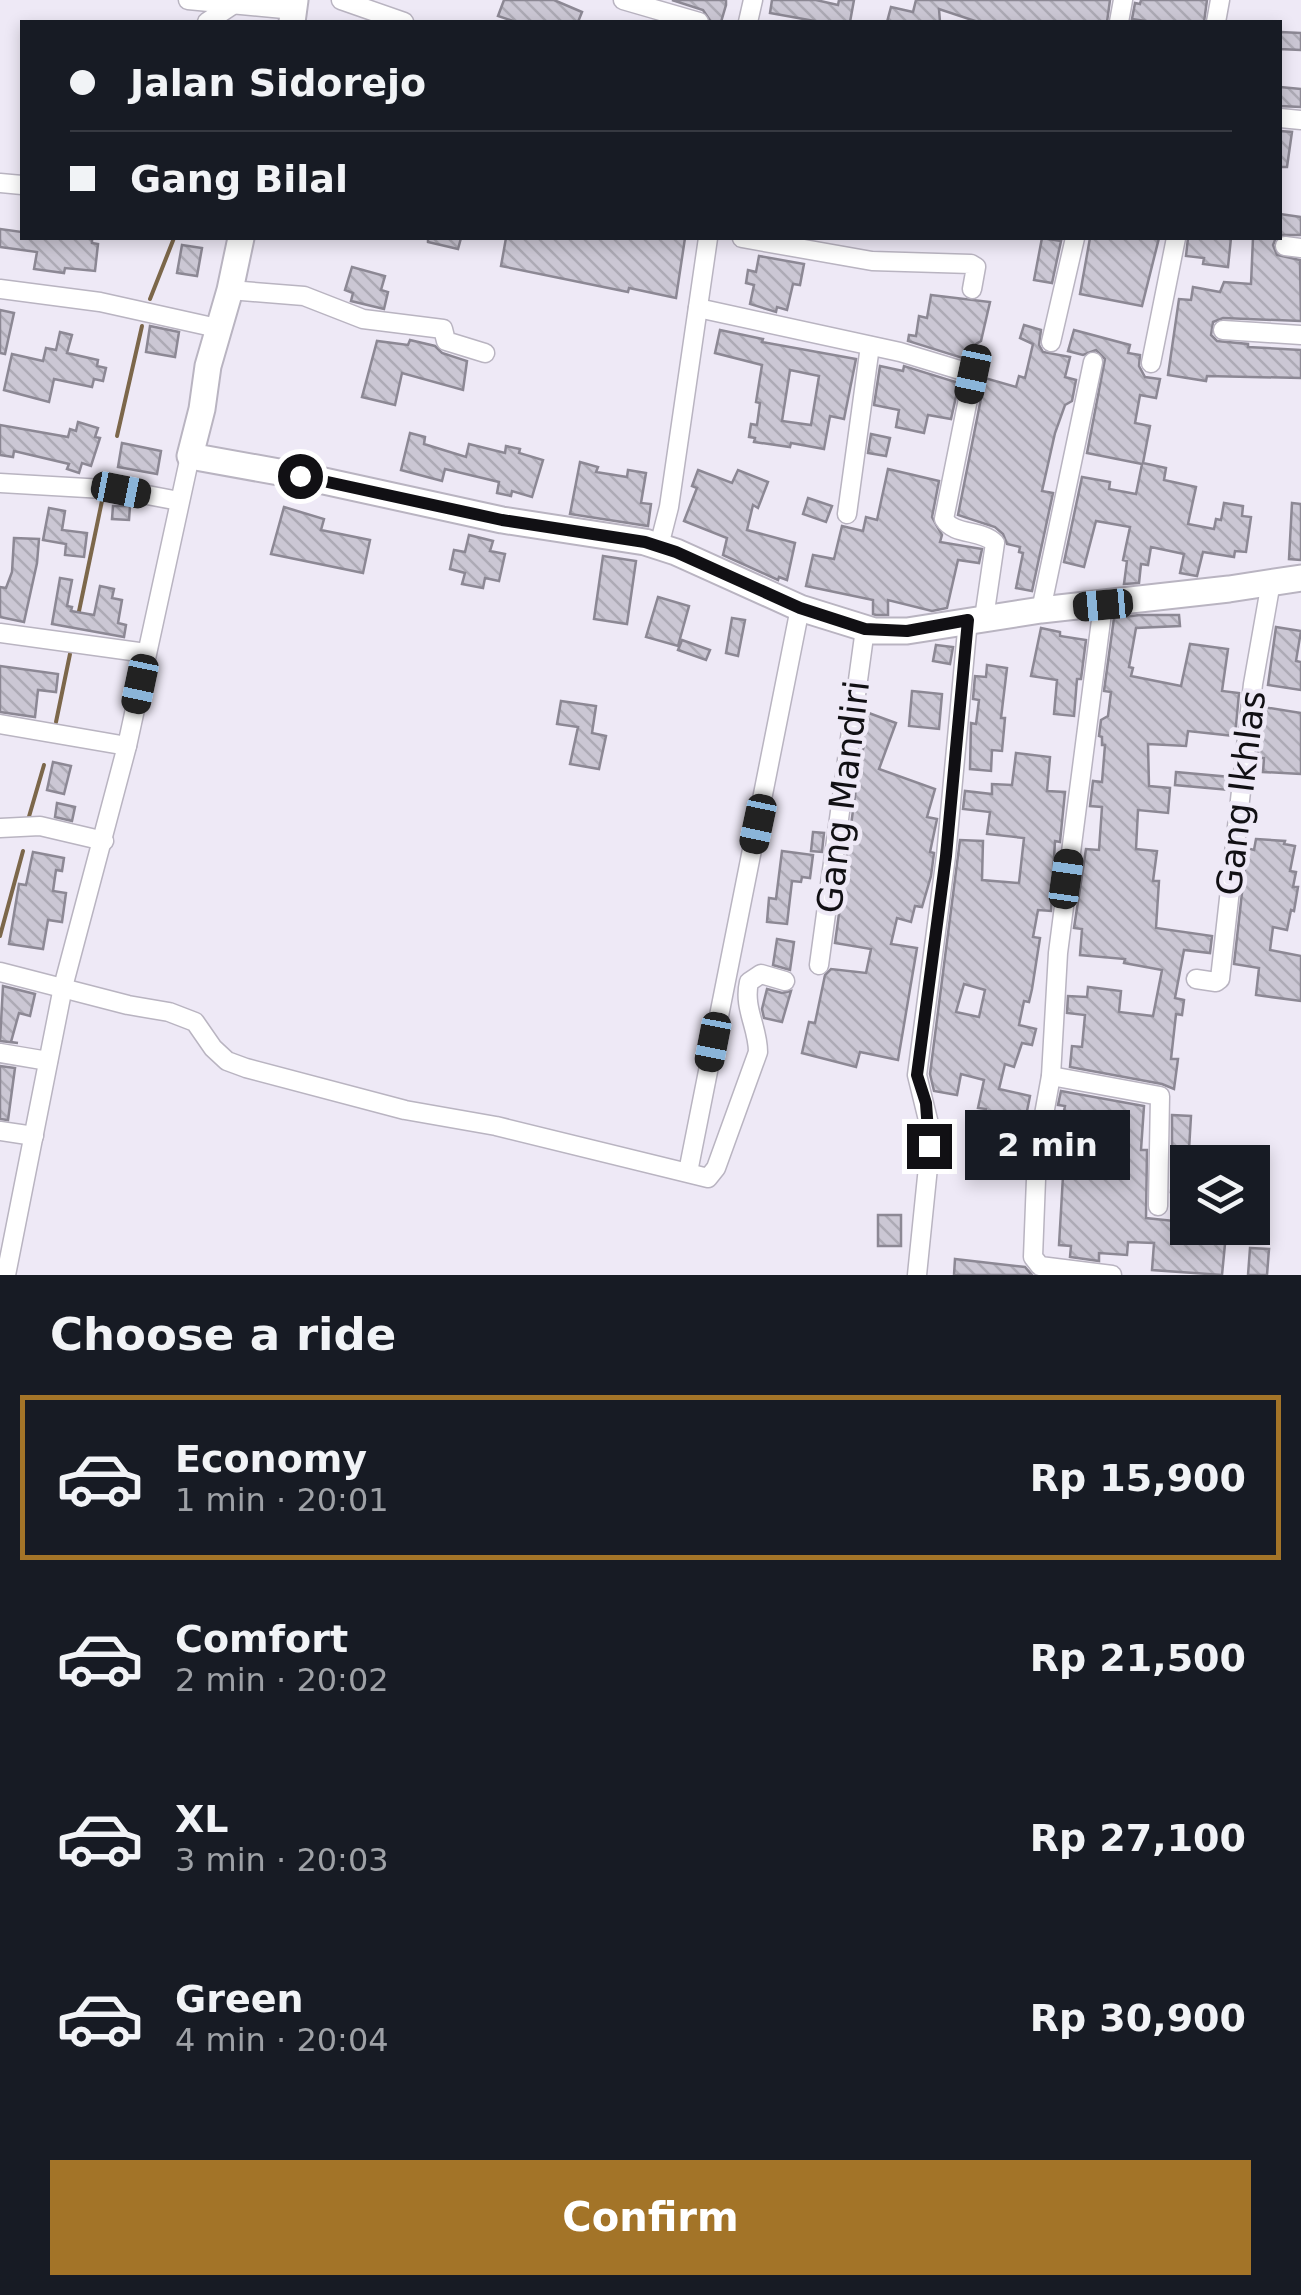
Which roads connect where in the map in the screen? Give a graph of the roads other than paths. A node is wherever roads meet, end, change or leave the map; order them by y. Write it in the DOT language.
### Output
graph roads {
  1 [pos="188,0"];
  2 [pos="341,0"];
  3 [pos="623,0"];
  4 [pos="234,4"];
  5 [pos="294,11"];
  6 [pos="210,20"];
  7 [pos="398,20"];
  8 [pos="692,20"];
  9 [pos="241,240"];
  10 [pos="708,240"];
  11 [pos="766,240"];
  12 [pos="1075,240"];
  13 [pos="1176,240"];
  14 [pos="836,246"];
  15 [pos="0,289"];
  16 [pos="972,289"];
  17 [pos="230,290"];
  18 [pos="698,308"];
  19 [pos="217,328"];
  20 [pos="1223,330"];
  21 [pos="1301,336"];
  22 [pos="1052,342"];
  23 [pos="870,346"];
  24 [pos="485,353"];
  25 [pos="1092,362"];
  26 [pos="1151,363"];
  27 [pos="190,456"];
  28 [pos="0,484"];
  29 [pos="180,501"];
  30 [pos="846,514"];
  31 [pos="658,546"];
  32 [pos="1301,578"];
  33 [pos="1272,582"];
  34 [pos="1103,605"];
  35 [pos="800,608"];
  36 [pos="1041,610"];
  37 [pos="976,619"];
  38 [pos="865,629"];
  39 [pos="0,633"];
  40 [pos="146,653"];
  41 [pos="0,724"];
  42 [pos="126,746"];
  43 [pos="0,828"];
  44 [pos="104,840"];
  45 [pos="819,965"];
  46 [pos="0,972"];
  47 [pos="1196,979"];
  48 [pos="785,981"];
  49 [pos="64,987"];
  50 [pos="0,1053"];
  51 [pos="48,1061"];
  52 [pos="1051,1076"];
  53 [pos="0,1131"];
  54 [pos="34,1136"];
  55 [pos="688,1172"];
  56 [pos="1158,1206"];
  57 [pos="9,1220"];
  58 [pos="6,1275"];
  59 [pos="916,1275"];
  60 [pos="1112,1275"];
  1 -- 4 [label="street"];
  2 -- 7 [label="street"];
  3 -- 8 [label="street"];
  4 -- 5 [label="street"];
  4 -- 6 [label="street"];
  9 -- 17 [label="street"];
  10 -- 18 [label="street"];
  11 -- 14 [label="street"];
  12 -- 22 [label="street"];
  13 -- 26 [label="street"];
  14 -- 16 [label="street"];
  15 -- 19 [label="street"];
  17 -- 19 [label="street"];
  17 -- 24 [label="street"];
  18 -- 23 [label="street"];
  18 -- 31 [label="street"];
  19 -- 27 [label="street"];
  20 -- 21 [label="street"];
  23 -- 30 [label="street"];
  23 -- 37 [label="street"];
  25 -- 36 [label="street"];
  27 -- 29 [label="street"];
  27 -- 31 [label="street"];
  28 -- 29 [label="street"];
  29 -- 40 [label="street"];
  31 -- 35 [label="street"];
  32 -- 33 [label="street"];
  33 -- 34 [label="street"];
  33 -- 47 [label="street, Gang Ikhlas"];
  34 -- 36 [label="street"];
  34 -- 52 [label="street"];
  35 -- 38 [label="street"];
  35 -- 55 [label="street"];
  36 -- 37 [label="street"];
  37 -- 38 [label="street"];
  37 -- 59 [label="street"];
  38 -- 45 [label="street, Gang Mandiri"];
  39 -- 40 [label="street"];
  40 -- 42 [label="street"];
  41 -- 42 [label="street"];
  42 -- 44 [label="street"];
  43 -- 44 [label="street"];
  44 -- 49 [label="street"];
  46 -- 49 [label="street"];
  48 -- 55 [label="street"];
  49 -- 51 [label="street"];
  49 -- 55 [label="street"];
  50 -- 51 [label="street"];
  51 -- 54 [label="street"];
  52 -- 56 [label="street"];
  52 -- 60 [label="street"];
  53 -- 54 [label="street"];
  54 -- 57 [label="street"];
  57 -- 58 [label="street"];
}
